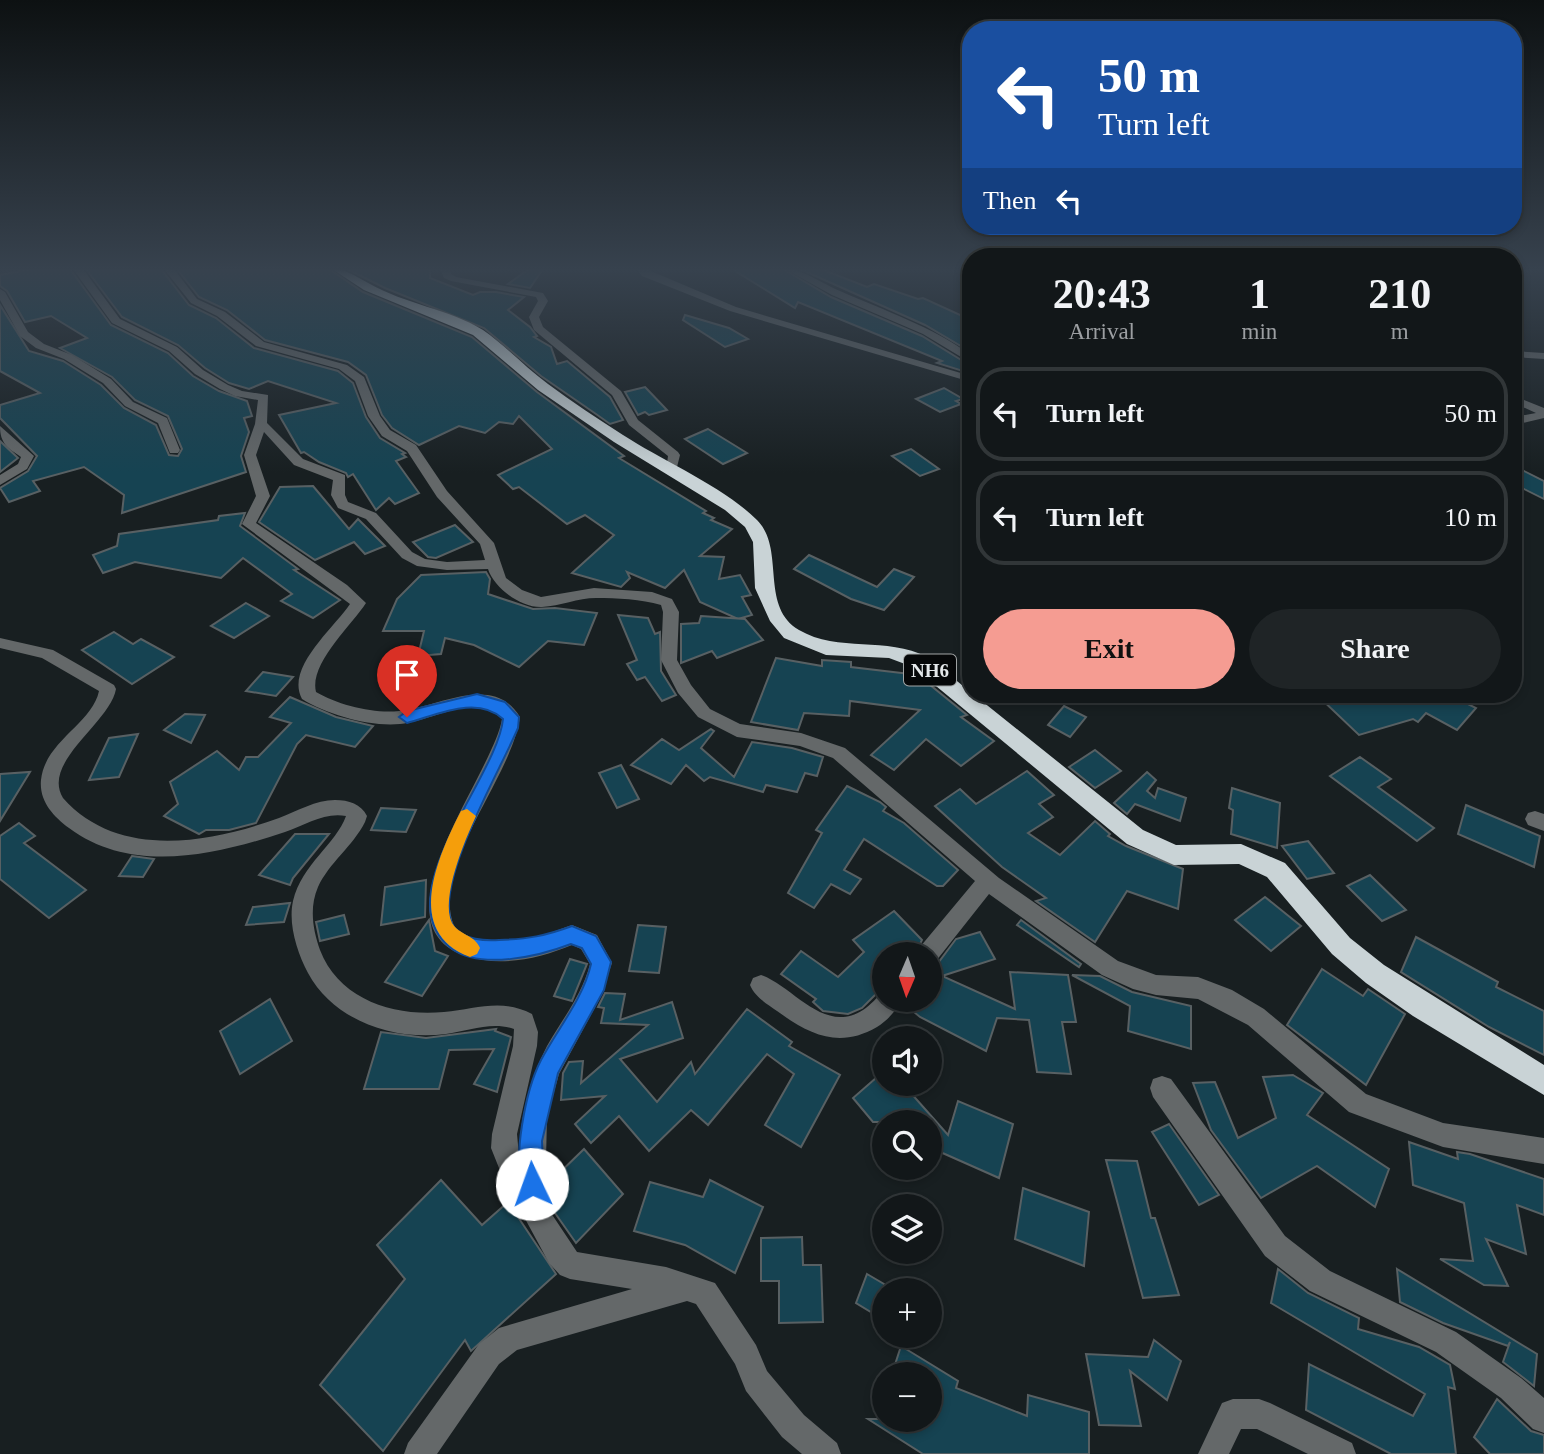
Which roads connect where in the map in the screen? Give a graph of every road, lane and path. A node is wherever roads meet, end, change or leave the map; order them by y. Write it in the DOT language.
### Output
graph roads {
  1 [pos="28,337"];
  2 [pos="148,337"];
  3 [pos="250,337"];
  4 [pos="483,337"];
  5 [pos="549,337"];
  6 [pos="828,337"];
  7 [pos="937,337"];
  8 [pos="962,354"];
  9 [pos="1522,355"];
  10 [pos="1544,356"];
  11 [pos="962,376"];
  12 [pos="1522,402"];
  13 [pos="1522,419"];
  14 [pos="261,424"];
  15 [pos="0,430"];
  16 [pos="174,450"];
  17 [pos="671,468"];
  18 [pos="0,481"];
  19 [pos="492,564"];
  20 [pos="0,643"];
  21 [pos="962,697"];
  22 [pos="970,703"];
  23 [pos="988,880"];
  24 [pos="938,942"];
  25 [pos="761,985"];
  26 [pos="881,1012"];
  27 [pos="1544,1081"];
  28 [pos="1162,1088"];
  29 [pos="1544,1151"];
  30 [pos="534,1208"];
  31 [pos="692,1287"];
  32 [pos="1544,1418"];
  33 [pos="419,1454"];
  34 [pos="826,1454"];
  35 [pos="1213,1454"];
  36 [pos="1341,1454"];
  1 -- 16 [label="street"];
  2 -- 14 [label="street"];
  3 -- 19 [label="street"];
  4 -- 17 [label="highway, NH6"];
  5 -- 17 [label="street"];
  6 -- 11 [label="street"];
  7 -- 8 [label="street"];
  9 -- 10 [label="street"];
  12 -- 13 [label="street"];
  14 -- 19 [label="street"];
  14 -- 30 [label="street"];
  15 -- 18 [label="street"];
  17 -- 21 [label="highway, NH6"];
  19 -- 23 [label="street"];
  20 -- 30 [label="street"];
  22 -- 27 [label="highway, NH6"];
  23 -- 24 [label="street"];
  23 -- 29 [label="street"];
  25 -- 26 [label="street"];
  28 -- 32 [label="street"];
  30 -- 31 [label="street"];
  31 -- 33 [label="street"];
  31 -- 34 [label="street"];
  35 -- 36 [label="street"];
}
